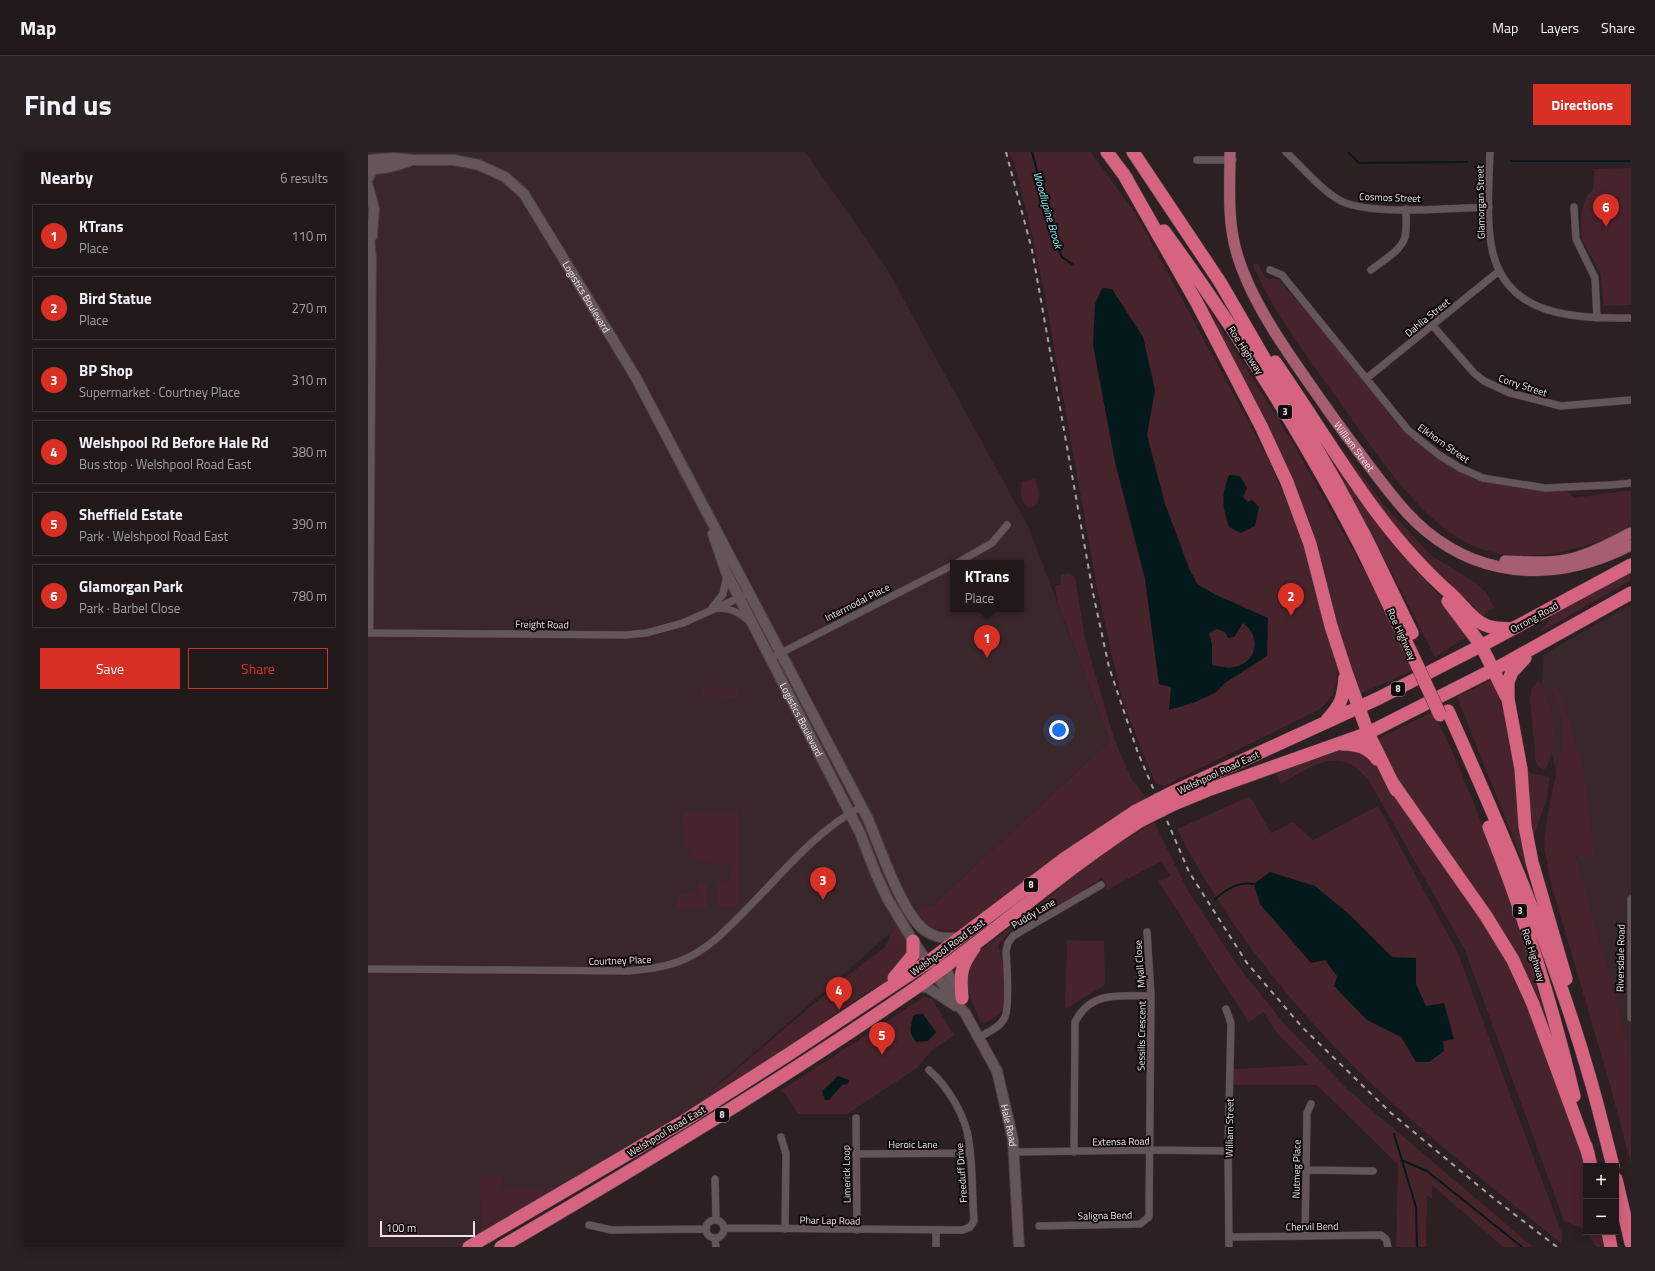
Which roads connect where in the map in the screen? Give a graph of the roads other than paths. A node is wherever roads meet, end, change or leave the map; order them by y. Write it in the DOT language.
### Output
graph roads {
  1 [pos="1107,152"];
  2 [pos="1133,152"];
  3 [pos="1286,152"];
  4 [pos="1490,152"];
  5 [pos="1232,156"];
  6 [pos="1197,160"];
  7 [pos="369,166"];
  8 [pos="1123,173"];
  9 [pos="368,186"];
  10 [pos="1489,207"];
  11 [pos="1574,207"];
  12 [pos="1406,209"];
  13 [pos="368,227"];
  14 [pos="371,246"];
  15 [pos="1270,270"];
  16 [pos="1371,270"];
  17 [pos="1499,271"];
  18 [pos="1220,282"];
  19 [pos="1597,318"];
  20 [pos="1631,318"];
  21 [pos="1433,326"];
  22 [pos="1367,378"];
  23 [pos="1631,400"];
  24 [pos="1631,482"];
  25 [pos="703,506"];
  26 [pos="1007,525"];
  27 [pos="1631,533"];
  28 [pos="1631,545"];
  29 [pos="962,560"];
  30 [pos="1631,564"];
  31 [pos="950,567"];
  32 [pos="727,573"];
  33 [pos="1439,585"];
  34 [pos="750,593"];
  35 [pos="1631,593"];
  36 [pos="740,598"];
  37 [pos="711,609"];
  38 [pos="368,627"];
  39 [pos="1512,629"];
  40 [pos="756,630"];
  41 [pos="368,633"];
  42 [pos="1481,645"];
  43 [pos="1538,646"];
  44 [pos="780,653"];
  45 [pos="771,658"];
  46 [pos="1427,667"];
  47 [pos="1494,669"];
  48 [pos="1346,672"];
  49 [pos="1508,699"];
  50 [pos="1359,708"];
  51 [pos="1444,713"];
  52 [pos="1321,725"];
  53 [pos="1368,733"];
  54 [pos="1334,745"];
  55 [pos="1396,790"];
  56 [pos="1171,799"];
  57 [pos="861,807"];
  58 [pos="849,813"];
  59 [pos="1138,816"];
  60 [pos="1101,885"];
  61 [pos="1631,899"];
  62 [pos="1147,932"];
  63 [pos="963,936"];
  64 [pos="980,940"];
  65 [pos="913,941"];
  66 [pos="936,964"];
  67 [pos="368,969"];
  68 [pos="916,987"];
  69 [pos="1151,996"];
  70 [pos="963,1007"];
  71 [pos="1226,1010"];
  72 [pos="1631,1018"];
  73 [pos="823,1031"];
  74 [pos="979,1037"];
  75 [pos="929,1070"];
  76 [pos="1589,1074"];
  77 [pos="1311,1104"];
  78 [pos="856,1118"];
  79 [pos="781,1138"];
  80 [pos="1149,1150"];
  81 [pos="1014,1152"];
  82 [pos="1074,1152"];
  83 [pos="1228,1152"];
  84 [pos="970,1153"];
  85 [pos="1588,1153"];
  86 [pos="856,1154"];
  87 [pos="1590,1163"];
  88 [pos="1612,1163"];
  89 [pos="1306,1170"];
  90 [pos="1373,1171"];
  91 [pos="715,1179"];
  92 [pos="1619,1192"];
  93 [pos="716,1219"];
  94 [pos="589,1225"];
  95 [pos="1039,1226"];
  96 [pos="725,1228"];
  97 [pos="706,1229"];
  98 [pos="785,1229"];
  99 [pos="857,1230"];
  100 [pos="936,1230"];
  101 [pos="1609,1235"];
  102 [pos="1305,1236"];
  103 [pos="1229,1237"];
  104 [pos="715,1238"];
  105 [pos="1631,1243"];
  106 [pos="469,1247"];
  107 [pos="500,1247"];
  108 [pos="716,1247"];
  109 [pos="936,1247"];
  110 [pos="1019,1247"];
  111 [pos="1229,1247"];
  112 [pos="1388,1247"];
  113 [pos="1611,1247"];
  1 -- 8 [label="highway, Roe Highway / 3"];
  2 -- 18 [label="highway, Roe Highway / 3"];
  3 -- 12 [label="street, Cosmos Street"];
  4 -- 10 [label="street, Glamorgan Street"];
  5 -- 6 [label="street"];
  5 -- 27 [label="main road, William Street"];
  5 -- 28 [label="main road, William Street"];
  7 -- 25 [label="street, Logistics Boulevard"];
  8 -- 46 [label="highway, Roe Highway / 3"];
  8 -- 48 [label="highway"];
  9 -- 14 [label="street"];
  10 -- 12 [label="street, Cosmos Street"];
  10 -- 17 [label="street, Glamorgan Street"];
  11 -- 19 [label="street"];
  12 -- 16 [label="street"];
  13 -- 14 [label="street"];
  14 -- 38 [label="street"];
  15 -- 22 [label="street, Elkhorn Street"];
  17 -- 19 [label="street, Glamorgan Street"];
  17 -- 21 [label="street, Dahlia Street"];
  18 -- 33 [label="highway"];
  18 -- 46 [label="highway, Roe Highway / 3"];
  19 -- 20 [label="street, Glamorgan Street"];
  21 -- 22 [label="street, Dahlia Street"];
  21 -- 23 [label="street, Corry Street"];
  22 -- 24 [label="street, Elkhorn Street"];
  25 -- 32 [label="street, Logistics Boulevard"];
  25 -- 34 [label="street, Logistics Boulevard"];
  26 -- 29 [label="street"];
  30 -- 39 [label="highway, Orrong Road / 8"];
  31 -- 44 [label="street, Intermodal Place"];
  32 -- 36 [label="street, Logistics Boulevard"];
  32 -- 37 [label="street, Freight Road"];
  33 -- 39 [label="highway"];
  33 -- 42 [label="highway"];
  34 -- 36 [label="street, Freight Road"];
  34 -- 44 [label="street, Logistics Boulevard"];
  35 -- 43 [label="highway, 8"];
  36 -- 37 [label="street, Freight Road"];
  36 -- 40 [label="street, Logistics Boulevard"];
  37 -- 40 [label="street, Freight Road"];
  37 -- 41 [label="street, Freight Road"];
  39 -- 42 [label="highway, Orrong Road / 8"];
  40 -- 45 [label="street, Logistics Boulevard"];
  42 -- 46 [label="highway, Orrong Road / 8"];
  42 -- 47 [label="highway"];
  43 -- 47 [label="highway, 8"];
  43 -- 49 [label="highway"];
  44 -- 45 [label="street, Intermodal Place"];
  44 -- 57 [label="street, Logistics Boulevard"];
  45 -- 58 [label="street, Logistics Boulevard"];
  46 -- 50 [label="highway, Welshpool Road East / 8"];
  46 -- 51 [label="highway, Roe Highway / 3, bridge"];
  47 -- 49 [label="highway"];
  47 -- 53 [label="highway, Welshpool Road East / 8"];
  48 -- 50 [label="highway"];
  48 -- 52 [label="highway"];
  49 -- 76 [label="highway"];
  50 -- 52 [label="highway, Welshpool Road East / 8"];
  50 -- 53 [label="highway"];
  51 -- 76 [label="highway, Roe Highway / 3"];
  51 -- 85 [label="highway, Roe Highway / 3"];
  52 -- 56 [label="highway, Welshpool Road East / 8"];
  53 -- 54 [label="highway, Welshpool Road East / 8"];
  53 -- 55 [label="highway"];
  54 -- 55 [label="highway"];
  54 -- 56 [label="highway, Welshpool Road East / 8"];
  55 -- 85 [label="highway"];
  56 -- 59 [label="highway, Welshpool Road East / 8, bridge"];
  57 -- 58 [label="street, Courtney Place"];
  57 -- 63 [label="street, Logistics Boulevard"];
  58 -- 65 [label="street, Logistics Boulevard"];
  58 -- 67 [label="street, Courtney Place"];
  59 -- 63 [label="highway, Welshpool Road East / 8"];
  59 -- 64 [label="highway, Welshpool Road East / 8"];
  60 -- 74 [label="street, Puddy Lane"];
  61 -- 72 [label="street, Riversdale Road"];
  62 -- 69 [label="street, Myall Close"];
  63 -- 66 [label="highway, Welshpool Road East / 8"];
  64 -- 66 [label="highway, Welshpool Road East / 8"];
  64 -- 70 [label="highway"];
  65 -- 66 [label="street, Hale Road"];
  65 -- 73 [label="highway, 8"];
  66 -- 68 [label="highway, Welshpool Road East / 8"];
  66 -- 70 [label="street, Hale Road"];
  66 -- 73 [label="highway, Welshpool Road East / 8"];
  68 -- 70 [label="street"];
  68 -- 107 [label="highway, Welshpool Road East / 8"];
  69 -- 80 [label="street, Sessilis Crescent"];
  69 -- 82 [label="street, Sessilis Crescent"];
  70 -- 74 [label="street, Hale Road"];
  71 -- 83 [label="street, William Street"];
  73 -- 106 [label="highway, Welshpool Road East / 8"];
  74 -- 81 [label="street, Hale Road"];
  75 -- 84 [label="street, Freeduff Drive"];
  76 -- 88 [label="highway, Roe Highway / 3"];
  77 -- 89 [label="street, Nutmeg Place"];
  78 -- 86 [label="street, Limerick Loop"];
  79 -- 98 [label="street"];
  80 -- 82 [label="street, Extensa Road"];
  80 -- 83 [label="street, Extensa Road"];
  80 -- 95 [label="street, Saligna Bend"];
  81 -- 82 [label="street, Extensa Road"];
  81 -- 110 [label="street, Hale Road"];
  83 -- 103 [label="street, William Street"];
  84 -- 86 [label="street, Heroic Lane"];
  84 -- 100 [label="street, Freeduff Drive"];
  85 -- 87 [label="highway, Roe Highway / 3"];
  86 -- 99 [label="street, Limerick Loop"];
  89 -- 90 [label="street"];
  89 -- 102 [label="street, Nutmeg Place"];
  91 -- 93 [label="street"];
  92 -- 105 [label="highway"];
  93 -- 96 [label="street"];
  93 -- 97 [label="street"];
  94 -- 97 [label="street"];
  96 -- 98 [label="street, Phar Lap Road"];
  96 -- 104 [label="street"];
  97 -- 104 [label="street"];
  98 -- 99 [label="street, Phar Lap Road"];
  99 -- 100 [label="street, Phar Lap Road"];
  100 -- 109 [label="street"];
  101 -- 113 [label="highway"];
  102 -- 103 [label="street, Chervil Bend"];
  102 -- 112 [label="street, Chervil Bend"];
  103 -- 111 [label="street, William Street"];
  104 -- 108 [label="street"];
}
